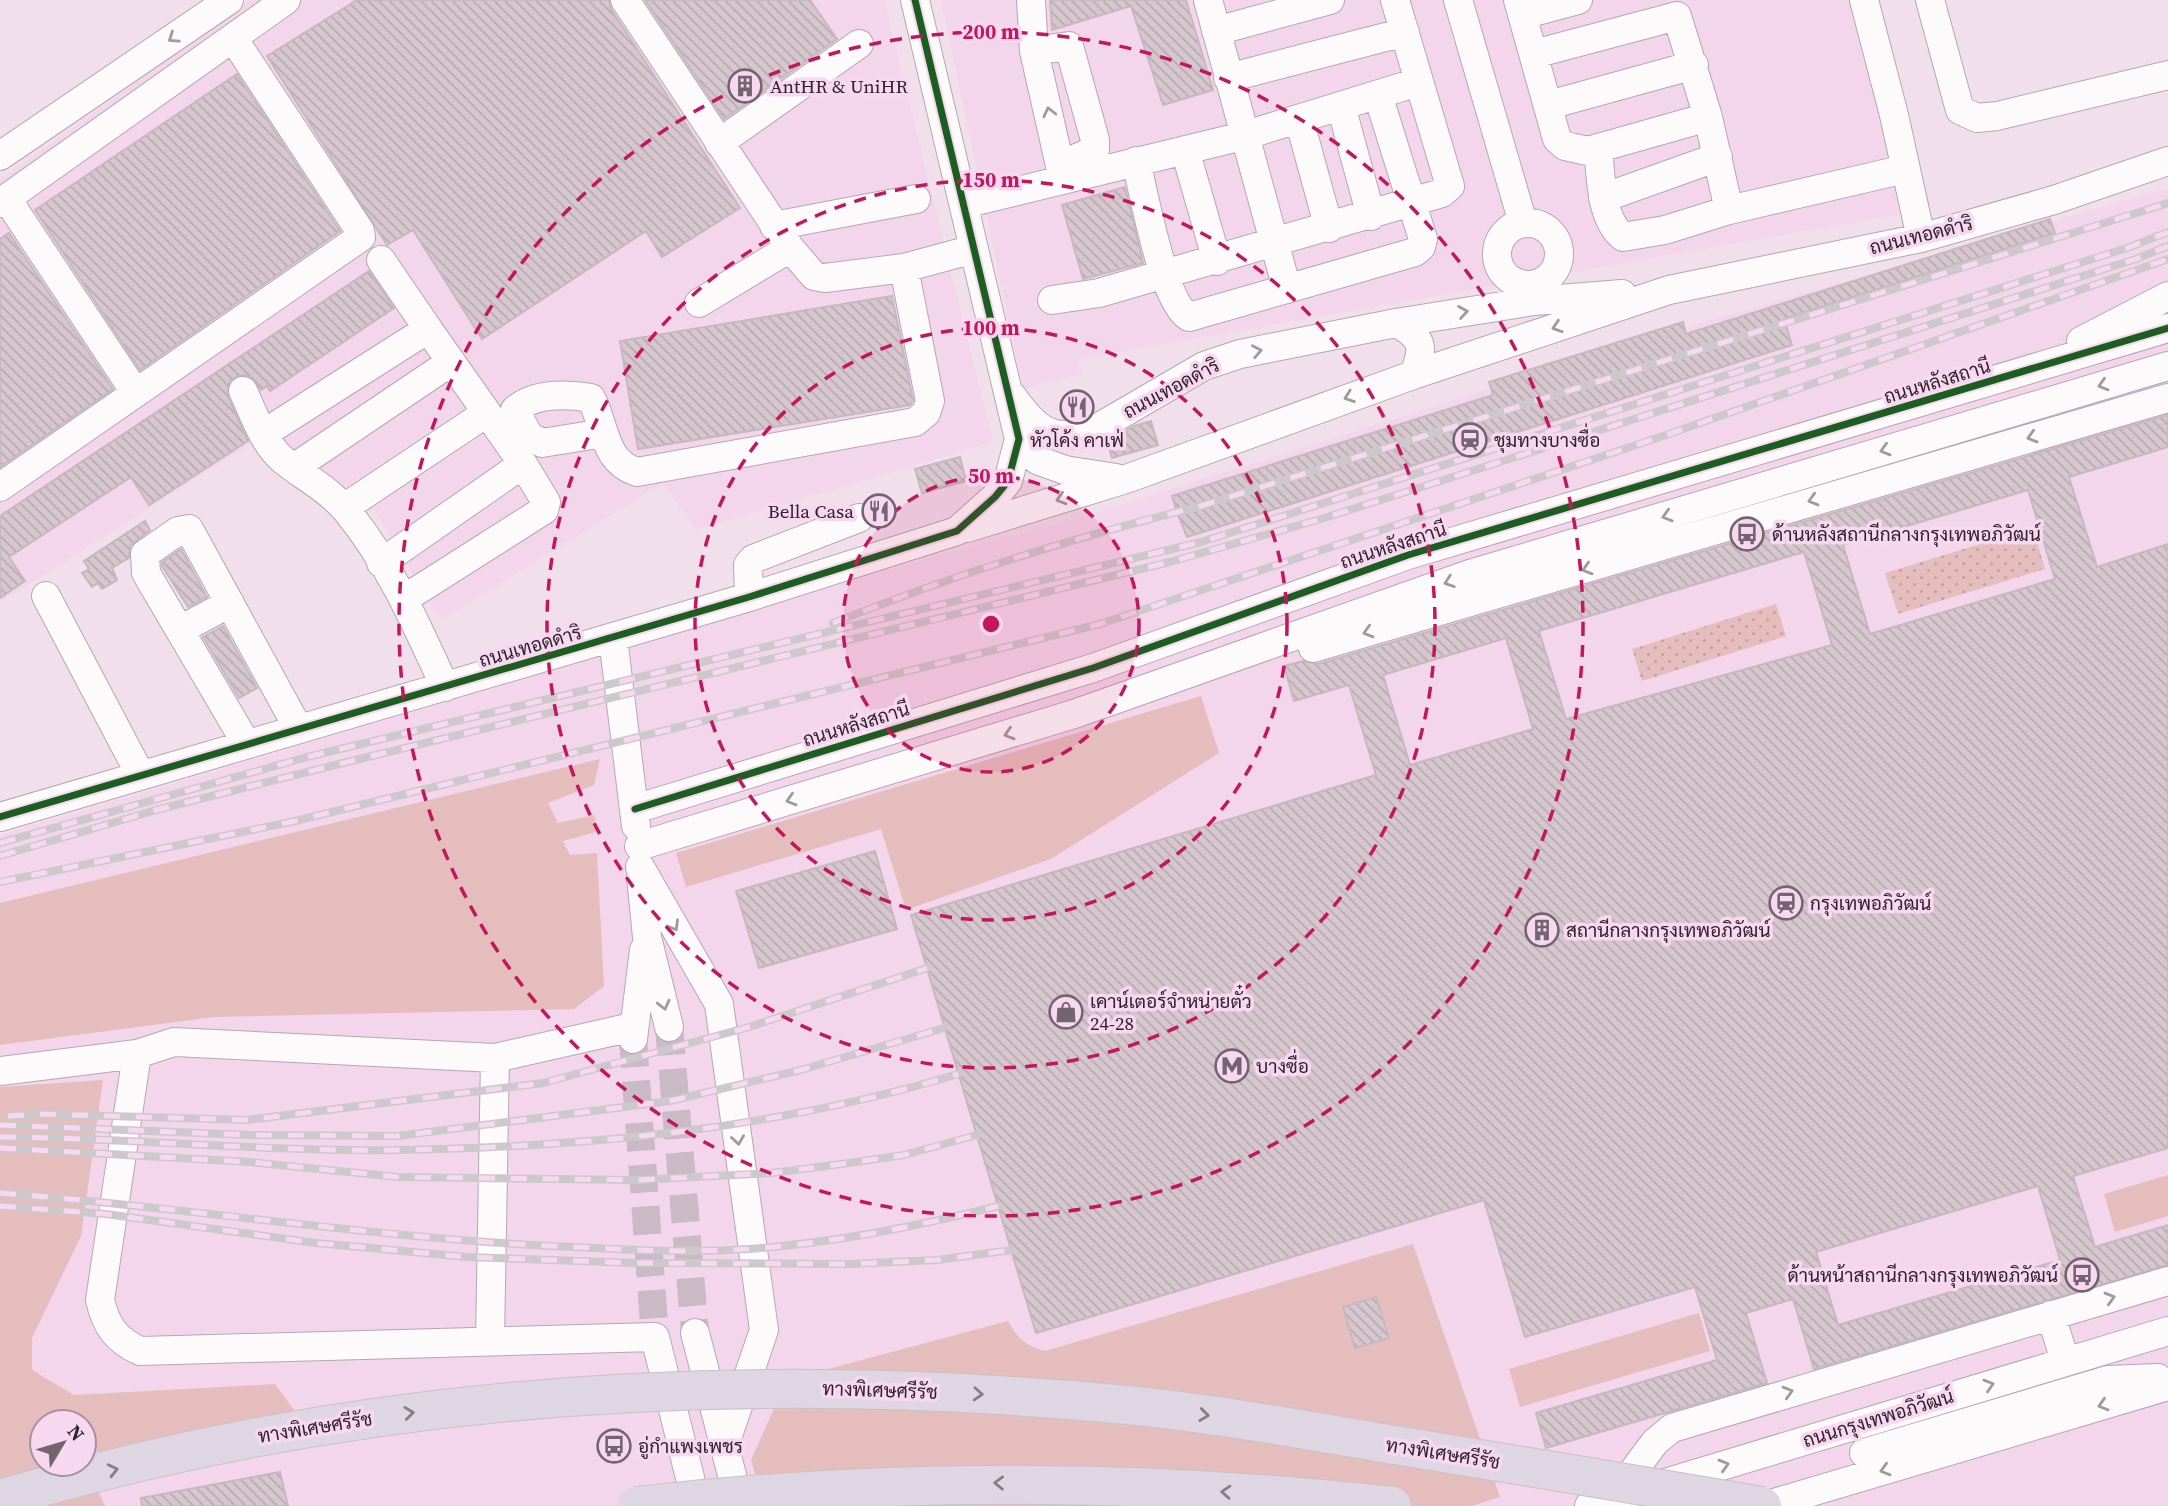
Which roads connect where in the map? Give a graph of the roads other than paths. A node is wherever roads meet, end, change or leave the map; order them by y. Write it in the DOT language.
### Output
graph roads {
  1 [pos="229,0"];
  2 [pos="285,0"];
  3 [pos="625,0"];
  4 [pos="915,0"];
  5 [pos="1031,0"];
  6 [pos="1208,0"];
  7 [pos="1330,0"];
  8 [pos="1395,0"];
  9 [pos="1458,0"];
  10 [pos="1577,0"];
  11 [pos="1864,0"];
  12 [pos="1930,0"];
  13 [pos="1520,7"];
  14 [pos="1216,31"];
  15 [pos="1405,32"];
  16 [pos="233,38"];
  17 [pos="859,44"];
  18 [pos="1034,51"];
  19 [pos="1534,54"];
  20 [pos="1695,65"];
  21 [pos="2168,75"];
  22 [pos="1228,78"];
  23 [pos="1418,82"];
  24 [pos="1378,95"];
  25 [pos="1549,105"];
  26 [pos="1342,106"];
  27 [pos="1709,117"];
  28 [pos="1299,119"];
  29 [pos="1243,136"];
  30 [pos="719,143"];
  31 [pos="1598,148"];
  32 [pos="1185,150"];
  33 [pos="0,156"];
  34 [pos="1718,157"];
  35 [pos="2168,161"];
  36 [pos="1136,162"];
  37 [pos="1905,169"];
  38 [pos="1062,172"];
  39 [pos="1603,198"];
  40 [pos="916,199"];
  41 [pos="3,201"];
  42 [pos="964,204"];
  43 [pos="1414,204"];
  44 [pos="1729,210"];
  45 [pos="1371,216"];
  46 [pos="1524,223"];
  47 [pos="1329,228"];
  48 [pos="782,237"];
  49 [pos="1921,238"];
  50 [pos="1274,243"];
  51 [pos="974,249"];
  52 [pos="382,260"];
  53 [pos="1217,261"];
  54 [pos="904,268"];
  55 [pos="1164,274"];
  56 [pos="1287,289"];
  57 [pos="1669,289"];
  58 [pos="1533,293"];
  59 [pos="2168,296"];
  60 [pos="1052,300"];
  61 [pos="699,303"];
  62 [pos="1396,323"];
  63 [pos="2168,328"];
  64 [pos="428,329"];
  65 [pos="451,362"];
  66 [pos="2168,366"];
  67 [pos="2026,370"];
  68 [pos="1413,374"];
  69 [pos="243,391"];
  70 [pos="1008,391"];
  71 [pos="135,392"];
  72 [pos="2168,398"];
  73 [pos="485,414"];
  74 [pos="604,433"];
  75 [pos="263,435"];
  76 [pos="1019,439"];
  77 [pos="523,464"];
  78 [pos="295,467"];
  79 [pos="1126,479"];
  80 [pos="0,487"];
  81 [pos="344,508"];
  82 [pos="859,518"];
  83 [pos="957,531"];
  84 [pos="381,563"];
  85 [pos="46,596"];
  86 [pos="749,597"];
  87 [pos="404,599"];
  88 [pos="230,603"];
  89 [pos="180,630"];
  90 [pos="613,638"];
  91 [pos="445,687"];
  92 [pos="1074,714"];
  93 [pos="298,728"];
  94 [pos="246,743"];
  95 [pos="140,775"];
  96 [pos="635,809"];
  97 [pos="0,817"];
  98 [pos="640,856"];
  99 [pos="647,937"];
  100 [pos="669,1027"];
  101 [pos="137,1054"];
  102 [pos="495,1058"];
  103 [pos="0,1070"];
  104 [pos="2168,1281"];
  105 [pos="2051,1315"];
  106 [pos="2168,1331"];
  107 [pos="490,1342"];
  108 [pos="655,1343"];
  109 [pos="2168,1349"];
  110 [pos="2102,1351"];
  111 [pos="2065,1362"];
  112 [pos="2162,1387"];
  113 [pos="724,1447"];
  114 [pos="1864,1453"];
  115 [pos="0,1499"];
  116 [pos="1601,1503"];
  117 [pos="636,1506"];
  118 [pos="697,1506"];
  119 [pos="740,1506"];
  120 [pos="1392,1506"];
  121 [pos="1763,1506"];
  1 -- 33 [label="street, one-way"];
  2 -- 16 [label="street"];
  3 -- 30 [label="street"];
  4 -- 42 [label="street"];
  5 -- 18 [label="street"];
  6 -- 14 [label="street"];
  7 -- 14 [label="street"];
  8 -- 15 [label="street"];
  9 -- 46 [label="street"];
  10 -- 13 [label="street"];
  11 -- 37 [label="street"];
  12 -- 21 [label="street"];
  13 -- 19 [label="street"];
  14 -- 22 [label="street"];
  15 -- 22 [label="street"];
  15 -- 23 [label="street"];
  16 -- 41 [label="street"];
  16 -- 71 [label="street"];
  17 -- 30 [label="street"];
  38 -- 18 [label="street, one-way"];
  18 -- 38 [label="street"];
  19 -- 20 [label="street"];
  19 -- 25 [label="street"];
  20 -- 25 [label="street"];
  20 -- 27 [label="street"];
  22 -- 29 [label="street"];
  23 -- 24 [label="street"];
  23 -- 43 [label="street"];
  24 -- 26 [label="street"];
  24 -- 43 [label="street"];
  25 -- 31 [label="street"];
  26 -- 28 [label="street"];
  26 -- 45 [label="street"];
  27 -- 31 [label="street"];
  27 -- 34 [label="street"];
  28 -- 29 [label="street"];
  28 -- 47 [label="street"];
  29 -- 32 [label="street"];
  29 -- 50 [label="street"];
  30 -- 48 [label="street"];
  31 -- 39 [label="street"];
  32 -- 36 [label="street"];
  32 -- 53 [label="street"];
  34 -- 39 [label="street"];
  34 -- 44 [label="street"];
  35 -- 49 [label="street, ถนนเทอดดำริ"];
  36 -- 38 [label="street"];
  36 -- 55 [label="street"];
  37 -- 44 [label="street"];
  37 -- 49 [label="street"];
  38 -- 42 [label="street"];
  39 -- 44 [label="street"];
  40 -- 48 [label="street"];
  41 -- 71 [label="street"];
  42 -- 51 [label="street"];
  43 -- 45 [label="street"];
  43 -- 56 [label="street"];
  45 -- 47 [label="street"];
  46 -- 58 [label="street"];
  46 -- 58 [label="street"];
  47 -- 50 [label="street"];
  48 -- 54 [label="street"];
  48 -- 61 [label="street"];
  49 -- 57 [label="street, ถนนเทอดดำริ"];
  50 -- 53 [label="street"];
  50 -- 56 [label="street"];
  51 -- 54 [label="street"];
  51 -- 70 [label="street"];
  52 -- 64 [label="street"];
  53 -- 55 [label="street"];
  54 -- 74 [label="street"];
  55 -- 56 [label="street"];
  55 -- 60 [label="street"];
  57 -- 58 [label="street, ถนนเทอดดำริ"];
  57 -- 68 [label="street, ถนนเทอดดำริ, one-way"];
  62 -- 58 [label="street, ถนนเทอดดำริ, one-way"];
  59 -- 67 [label="street"];
  62 -- 68 [label="street"];
  70 -- 62 [label="street, ถนนเทอดดำริ, one-way"];
  63 -- 67 [label="street, ถนนหลังสถานี"];
  64 -- 65 [label="street"];
  64 -- 75 [label="street"];
  65 -- 73 [label="street"];
  65 -- 78 [label="street"];
  66 -- 92 [label="street, one-way"];
  67 -- 96 [label="street, ถนนหลังสถานี"];
  68 -- 79 [label="street, ถนนเทอดดำริ, one-way"];
  69 -- 75 [label="street"];
  70 -- 76 [label="street"];
  71 -- 80 [label="street"];
  72 -- 92 [label="street, one-way"];
  73 -- 77 [label="street"];
  73 -- 81 [label="street"];
  75 -- 78 [label="street"];
  76 -- 79 [label="street, ถนนเทอดดำริ"];
  76 -- 83 [label="street, ถนนเทอดดำริ"];
  77 -- 84 [label="street"];
  77 -- 87 [label="street"];
  78 -- 81 [label="street"];
  79 -- 83 [label="street, ถนนเทอดดำริ, one-way"];
  81 -- 84 [label="street"];
  82 -- 86 [label="street"];
  83 -- 86 [label="street, ถนนเทอดดำริ"];
  84 -- 87 [label="street"];
  85 -- 95 [label="street"];
  86 -- 90 [label="street, ถนนเทอดดำริ"];
  87 -- 91 [label="street"];
  88 -- 89 [label="street"];
  88 -- 89 [label="street"];
  88 -- 93 [label="street"];
  89 -- 94 [label="street"];
  90 -- 91 [label="street, ถนนเทอดดำริ"];
  90 -- 96 [label="street"];
  91 -- 93 [label="street, ถนนเทอดดำริ"];
  92 -- 98 [label="street, one-way"];
  93 -- 94 [label="street, ถนนเทอดดำริ"];
  94 -- 95 [label="street, ถนนเทอดดำริ"];
  95 -- 97 [label="street, ถนนเทอดดำริ"];
  96 -- 98 [label="street"];
  98 -- 99 [label="street"];
  98 -- 113 [label="street, one-way"];
  99 -- 100 [label="street, one-way"];
  99 -- 102 [label="street"];
  101 -- 102 [label="street"];
  101 -- 103 [label="street"];
  101 -- 107 [label="street"];
  102 -- 107 [label="street"];
  105 -- 104 [label="street, one-way"];
  105 -- 111 [label="street"];
  116 -- 105 [label="street, one-way"];
  106 -- 110 [label="street, ถนนกรุงเทพอภิวัฒน์"];
  107 -- 108 [label="street"];
  108 -- 113 [label="street"];
  108 -- 118 [label="street"];
  109 -- 110 [label="street"];
  110 -- 111 [label="street, ถนนกรุงเทพอภิวัฒน์"];
  116 -- 111 [label="street, ถนนกรุงเทพอภิวัฒน์, one-way"];
  112 -- 114 [label="street"];
  112 -- 121 [label="street, one-way"];
  113 -- 119 [label="street"];
  115 -- 121 [label="highway, ทางพิเศษศรีรัช, one-way, bridge"];
  120 -- 117 [label="highway, one-way, bridge"];
}
